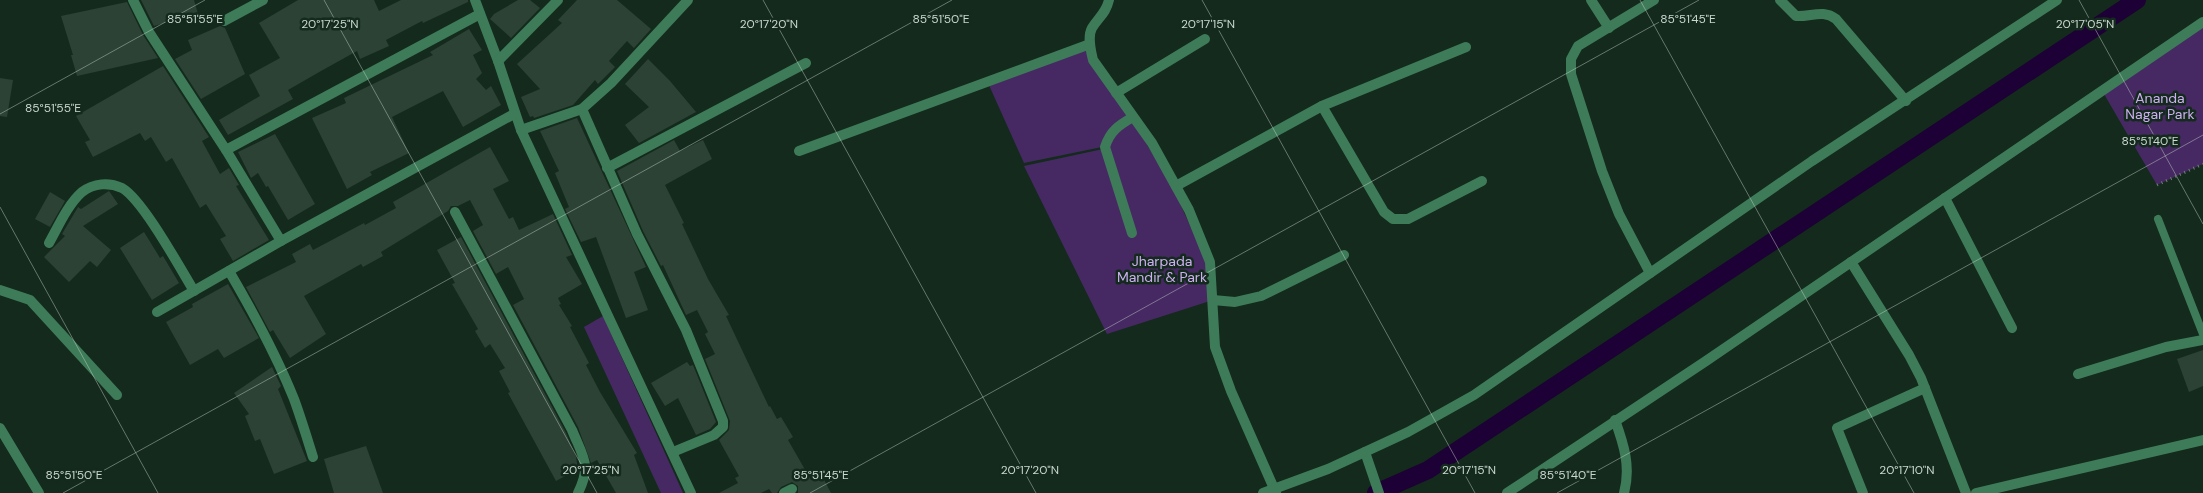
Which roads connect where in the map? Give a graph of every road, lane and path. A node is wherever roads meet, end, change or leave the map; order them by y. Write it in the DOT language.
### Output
graph roads {
  1 [pos="133,0"];
  2 [pos="475,0"];
  3 [pos="558,0"];
  4 [pos="688,0"];
  5 [pos="1109,0"];
  6 [pos="1591,0"];
  7 [pos="1654,0"];
  8 [pos="1780,0"];
  9 [pos="2058,0"];
  10 [pos="260,1"];
  11 [pos="480,14"];
  12 [pos="224,21"];
  13 [pos="2203,22"];
  14 [pos="1609,28"];
  15 [pos="1205,38"];
  16 [pos="1090,44"];
  17 [pos="1466,47"];
  18 [pos="498,61"];
  19 [pos="806,62"];
  20 [pos="1116,93"];
  21 [pos="1906,100"];
  22 [pos="1322,106"];
  23 [pos="582,109"];
  24 [pos="514,114"];
  25 [pos="1133,117"];
  26 [pos="521,130"];
  27 [pos="226,150"];
  28 [pos="799,151"];
  29 [pos="2203,164"];
  30 [pos="607,168"];
  31 [pos="1482,181"];
  32 [pos="2157,185"];
  33 [pos="1176,186"];
  34 [pos="1945,198"];
  35 [pos="455,212"];
  36 [pos="2158,219"];
  37 [pos="1132,233"];
  38 [pos="280,241"];
  39 [pos="49,243"];
  40 [pos="1344,255"];
  41 [pos="1850,262"];
  42 [pos="230,271"];
  43 [pos="1650,273"];
  44 [pos="0,290"];
  45 [pos="194,291"];
  46 [pos="1213,300"];
  47 [pos="156,312"];
  48 [pos="2012,328"];
  49 [pos="2203,334"];
  50 [pos="2203,340"];
  51 [pos="2078,374"];
  52 [pos="1925,388"];
  53 [pos="116,395"];
  54 [pos="1615,420"];
  55 [pos="0,428"];
  56 [pos="2203,440"];
  57 [pos="673,452"];
  58 [pos="1365,452"];
  59 [pos="313,457"];
  60 [pos="1275,491"];
  61 [pos="39,493"];
  62 [pos="578,493"];
  63 [pos="691,493"];
  64 [pos="1263,493"];
  65 [pos="1379,493"];
  66 [pos="1507,493"];
  67 [pos="1624,493"];
  68 [pos="1863,493"];
  69 [pos="1966,493"];
  70 [pos="1976,493"];
  1 -- 27 [label="street"];
  2 -- 11 [label="street"];
  3 -- 18 [label="street"];
  4 -- 23 [label="street"];
  5 -- 16 [label="street"];
  6 -- 14 [label="street"];
  7 -- 14 [label="street"];
  8 -- 21 [label="street"];
  9 -- 21 [label="street"];
  10 -- 12 [label="street"];
  11 -- 18 [label="street"];
  11 -- 27 [label="street"];
  13 -- 34 [label="street"];
  14 -- 43 [label="street"];
  15 -- 20 [label="street"];
  16 -- 20 [label="street"];
  16 -- 28 [label="street"];
  17 -- 22 [label="street"];
  18 -- 24 [label="street"];
  19 -- 30 [label="street"];
  20 -- 25 [label="street"];
  21 -- 43 [label="street"];
  22 -- 31 [label="street"];
  22 -- 33 [label="street"];
  23 -- 26 [label="street"];
  23 -- 30 [label="street"];
  24 -- 26 [label="street"];
  24 -- 38 [label="street"];
  25 -- 33 [label="street"];
  25 -- 37 [label="street"];
  26 -- 57 [label="street"];
  27 -- 38 [label="street"];
  29 -- 32 [label="path"];
  30 -- 57 [label="street"];
  33 -- 46 [label="street"];
  34 -- 41 [label="street"];
  34 -- 48 [label="street"];
  35 -- 62 [label="street"];
  36 -- 49 [label="lane"];
  38 -- 42 [label="street"];
  39 -- 45 [label="street"];
  40 -- 46 [label="street"];
  41 -- 52 [label="street"];
  41 -- 54 [label="street"];
  42 -- 45 [label="street"];
  42 -- 59 [label="street"];
  43 -- 58 [label="street"];
  44 -- 53 [label="street"];
  45 -- 47 [label="street"];
  46 -- 60 [label="street"];
  50 -- 51 [label="street"];
  52 -- 68 [label="street"];
  52 -- 69 [label="street"];
  54 -- 66 [label="street"];
  54 -- 67 [label="street"];
  55 -- 61 [label="street"];
  56 -- 70 [label="street"];
  57 -- 63 [label="street"];
  58 -- 60 [label="street"];
  58 -- 65 [label="street"];
  60 -- 64 [label="street"];
}
